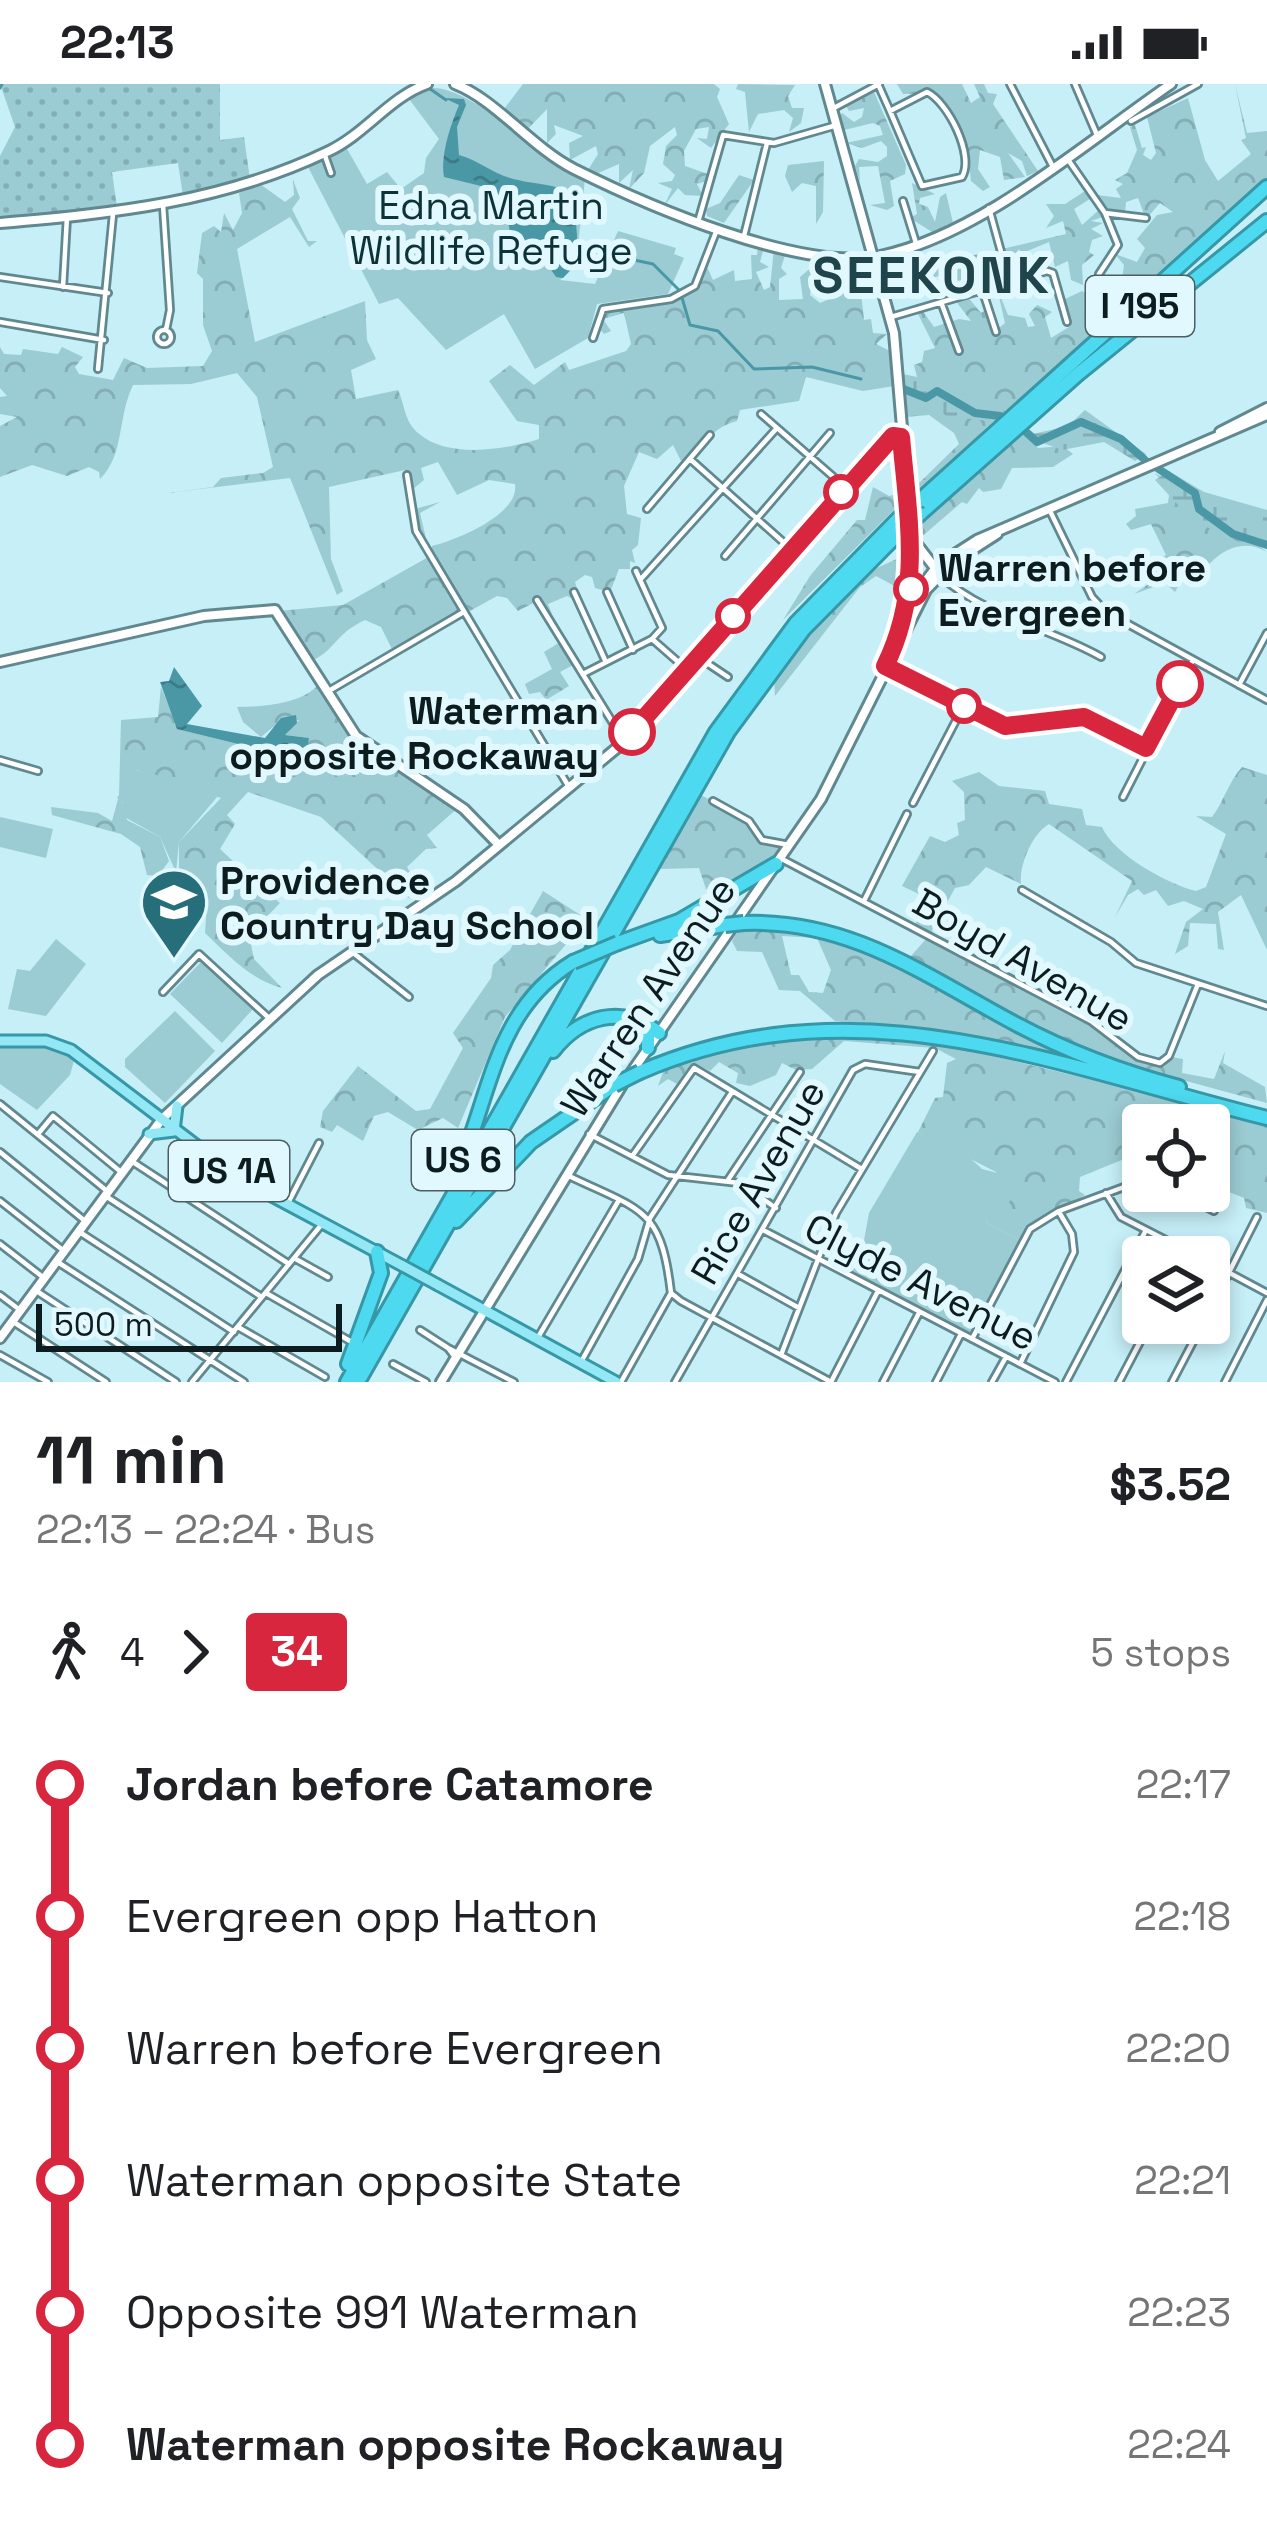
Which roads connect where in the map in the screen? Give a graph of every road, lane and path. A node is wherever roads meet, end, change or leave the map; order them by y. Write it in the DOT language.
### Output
graph roads {
  1 [pos="427,84"];
  2 [pos="455,84"];
  3 [pos="825,84"];
  4 [pos="879,84"];
  5 [pos="1010,84"];
  6 [pos="1075,84"];
  7 [pos="1171,84"];
  8 [pos="1198,84"];
  9 [pos="832,109"];
  10 [pos="890,111"];
  11 [pos="1132,118"];
  12 [pos="837,125"];
  13 [pos="1096,135"];
  14 [pos="767,143"];
  15 [pos="324,153"];
  16 [pos="1066,156"];
  17 [pos="1052,166"];
  18 [pos="331,173"];
  19 [pos="1267,188"];
  20 [pos="903,201"];
  21 [pos="163,206"];
  22 [pos="989,208"];
  23 [pos="113,213"];
  24 [pos="1106,213"];
  25 [pos="67,217"];
  26 [pos="1146,218"];
  27 [pos="698,222"];
  28 [pos="1267,223"];
  29 [pos="0,224"];
  30 [pos="716,229"];
  31 [pos="744,236"];
  32 [pos="916,243"];
  33 [pos="876,256"];
  34 [pos="1099,274"];
  35 [pos="0,277"];
  36 [pos="1009,281"];
  37 [pos="63,287"];
  38 [pos="982,290"];
  39 [pos="108,293"];
  40 [pos="941,302"];
  41 [pos="891,317"];
  42 [pos="0,322"];
  43 [pos="1067,322"];
  44 [pos="166,330"];
  45 [pos="996,332"];
  46 [pos="593,338"];
  47 [pos="104,340"];
  48 [pos="959,351"];
  49 [pos="98,369"];
  50 [pos="900,407"];
  51 [pos="1267,412"];
  52 [pos="761,414"];
  53 [pos="1014,423"];
  54 [pos="777,428"];
  55 [pos="830,433"];
  56 [pos="710,435"];
  57 [pos="901,437"];
  58 [pos="886,440"];
  59 [pos="810,456"];
  60 [pos="690,459"];
  61 [pos="406,475"];
  62 [pos="845,487"];
  63 [pos="723,488"];
  64 [pos="647,508"];
  65 [pos="1050,511"];
  66 [pos="758,518"];
  67 [pos="904,526"];
  68 [pos="997,534"];
  69 [pos="963,547"];
  70 [pos="791,548"];
  71 [pos="912,548"];
  72 [pos="725,556"];
  73 [pos="922,556"];
  74 [pos="636,571"];
  75 [pos="935,571"];
  76 [pos="640,580"];
  77 [pos="574,592"];
  78 [pos="607,592"];
  79 [pos="537,600"];
  80 [pos="464,611"];
  81 [pos="903,622"];
  82 [pos="1267,633"];
  83 [pos="652,639"];
  84 [pos="897,641"];
  85 [pos="633,650"];
  86 [pos="1257,653"];
  87 [pos="698,656"];
  88 [pos="1101,657"];
  89 [pos="1266,658"];
  90 [pos="605,660"];
  91 [pos="1193,660"];
  92 [pos="0,662"];
  93 [pos="884,668"];
  94 [pos="686,669"];
  95 [pos="583,674"];
  96 [pos="728,677"];
  97 [pos="1240,685"];
  98 [pos="327,692"];
  99 [pos="1267,700"];
  100 [pos="964,706"];
  101 [pos="624,741"];
  102 [pos="1146,748"];
  103 [pos="0,760"];
  104 [pos="38,771"];
  105 [pos="569,787"];
  106 [pos="1123,797"];
  107 [pos="713,801"];
  108 [pos="913,803"];
  109 [pos="908,814"];
  110 [pos="790,844"];
  111 [pos="499,845"];
  112 [pos="778,861"];
  113 [pos="1022,890"];
  114 [pos="864,901"];
  115 [pos="618,943"];
  116 [pos="352,952"];
  117 [pos="1198,984"];
  118 [pos="164,992"];
  119 [pos="409,997"];
  120 [pos="1267,1006"];
  121 [pos="271,1019"];
  122 [pos="632,1019"];
  123 [pos="659,1033"];
  124 [pos="0,1041"];
  125 [pos="648,1048"];
  126 [pos="933,1052"];
  127 [pos="800,1072"];
  128 [pos="920,1072"];
  129 [pos="526,1085"];
  130 [pos="732,1092"];
  131 [pos="0,1104"];
  132 [pos="177,1106"];
  133 [pos="1267,1114"];
  134 [pos="769,1118"];
  135 [pos="160,1120"];
  136 [pos="174,1131"];
  137 [pos="38,1134"];
  138 [pos="148,1134"];
  139 [pos="589,1134"];
  140 [pos="812,1142"];
  141 [pos="320,1143"];
  142 [pos="0,1152"];
  143 [pos="633,1155"];
  144 [pos="130,1160"];
  145 [pos="861,1169"];
  146 [pos="121,1172"];
  147 [pos="567,1175"];
  148 [pos="675,1176"];
  149 [pos="728,1180"];
  150 [pos="1122,1187"];
  151 [pos="106,1193"];
  152 [pos="1106,1193"];
  153 [pos="619,1200"];
  154 [pos="0,1201"];
  155 [pos="287,1204"];
  156 [pos="776,1208"];
  157 [pos="1059,1211"];
  158 [pos="1257,1216"];
  159 [pos="650,1218"];
  160 [pos="85,1221"];
  161 [pos="323,1223"];
  162 [pos="1146,1229"];
  163 [pos="763,1230"];
  164 [pos="78,1231"];
  165 [pos="1157,1236"];
  166 [pos="0,1244"];
  167 [pos="64,1251"];
  168 [pos="377,1252"];
  169 [pos="430,1256"];
  170 [pos="56,1261"];
  171 [pos="292,1261"];
  172 [pos="817,1261"];
  173 [pos="404,1264"];
  174 [pos="1230,1269"];
  175 [pos="738,1274"];
  176 [pos="1230,1274"];
  177 [pos="328,1277"];
  178 [pos="44,1278"];
  179 [pos="376,1288"];
  180 [pos="35,1290"];
  181 [pos="878,1290"];
  182 [pos="671,1293"];
  183 [pos="0,1295"];
  184 [pos="264,1295"];
  185 [pos="1267,1296"];
  186 [pos="799,1308"];
  187 [pos="20,1310"];
  188 [pos="486,1312"];
  189 [pos="920,1312"];
  190 [pos="712,1318"];
  191 [pos="12,1321"];
  192 [pos="236,1329"];
  193 [pos="420,1330"];
  194 [pos="962,1334"];
  195 [pos="0,1338"];
  196 [pos="537,1339"];
  197 [pos="972,1339"];
  198 [pos="350,1341"];
  199 [pos="1139,1344"];
  200 [pos="1192,1344"];
  201 [pos="0,1355"];
  202 [pos="781,1355"];
  203 [pos="458,1356"];
  204 [pos="1006,1357"];
  205 [pos="210,1360"];
  206 [pos="581,1362"];
  207 [pos="393,1364"];
  208 [pos="1020,1364"];
  209 [pos="325,1377"];
  210 [pos="48,1382"];
  211 [pos="106,1382"];
  212 [pos="176,1382"];
  213 [pos="192,1382"];
  214 [pos="244,1382"];
  215 [pos="343,1382"];
  216 [pos="360,1382"];
  217 [pos="426,1382"];
  218 [pos="441,1382"];
  219 [pos="514,1382"];
  220 [pos="619,1382"];
  221 [pos="676,1382"];
  222 [pos="831,1382"];
  223 [pos="883,1382"];
  224 [pos="936,1382"];
  225 [pos="992,1382"];
  226 [pos="1055,1382"];
  227 [pos="1066,1382"];
  228 [pos="1119,1382"];
  229 [pos="1172,1382"];
  230 [pos="1225,1382"];
  1 -- 15 [label="main road"];
  2 -- 27 [label="main road"];
  3 -- 9 [label="main road"];
  4 -- 9 [label="street"];
  4 -- 10 [label="street"];
  5 -- 17 [label="street"];
  6 -- 13 [label="street"];
  7 -- 11 [label="main road"];
  8 -- 11 [label="street"];
  9 -- 12 [label="main road"];
  10 -- 10 [label="street"];
  11 -- 13 [label="main road"];
  12 -- 14 [label="street"];
  12 -- 33 [label="main road"];
  13 -- 16 [label="main road"];
  14 -- 27 [label="street"];
  14 -- 31 [label="street"];
  15 -- 18 [label="street"];
  15 -- 21 [label="main road"];
  16 -- 17 [label="main road"];
  16 -- 24 [label="street"];
  17 -- 22 [label="main road"];
  19 -- 53 [label="highway, I 195"];
  20 -- 32 [label="street"];
  21 -- 23 [label="main road"];
  21 -- 44 [label="street"];
  22 -- 32 [label="main road"];
  22 -- 36 [label="street"];
  23 -- 25 [label="main road"];
  23 -- 39 [label="street"];
  24 -- 26 [label="street"];
  24 -- 34 [label="street"];
  25 -- 29 [label="main road"];
  25 -- 37 [label="street"];
  27 -- 30 [label="main road"];
  28 -- 53 [label="highway, I 195"];
  30 -- 31 [label="main road"];
  30 -- 46 [label="street"];
  31 -- 33 [label="main road"];
  32 -- 33 [label="main road"];
  33 -- 41 [label="main road"];
  35 -- 37 [label="street"];
  36 -- 38 [label="street"];
  36 -- 43 [label="street"];
  37 -- 39 [label="street"];
  38 -- 40 [label="street"];
  38 -- 45 [label="street"];
  39 -- 47 [label="street"];
  40 -- 41 [label="street"];
  40 -- 48 [label="street"];
  41 -- 50 [label="main road"];
  42 -- 47 [label="street"];
  47 -- 49 [label="street"];
  50 -- 57 [label="main road"];
  50 -- 58 [label="main road"];
  51 -- 65 [label="main road, US 6"];
  52 -- 54 [label="street"];
  53 -- 67 [label="highway, I 195, bridge"];
  54 -- 59 [label="street"];
  54 -- 63 [label="street"];
  55 -- 59 [label="street"];
  56 -- 60 [label="street"];
  57 -- 58 [label="main road"];
  57 -- 67 [label="main road"];
  58 -- 62 [label="main road"];
  59 -- 62 [label="street"];
  59 -- 66 [label="street"];
  60 -- 63 [label="street"];
  60 -- 64 [label="street"];
  61 -- 80 [label="street"];
  62 -- 70 [label="main road"];
  63 -- 66 [label="street"];
  63 -- 76 [label="street"];
  65 -- 68 [label="main road, US 6"];
  65 -- 91 [label="street"];
  66 -- 70 [label="street"];
  66 -- 72 [label="street"];
  67 -- 71 [label="main road"];
  67 -- 73 [label="main road"];
  67 -- 129 [label="highway, I 195"];
  67 -- 173 [label="highway, I 195"];
  68 -- 69 [label="main road, US 6"];
  68 -- 75 [label="main road, US 6"];
  69 -- 73 [label="main road"];
  69 -- 75 [label="main road, US 6"];
  70 -- 87 [label="main road"];
  71 -- 75 [label="main road"];
  71 -- 81 [label="main road"];
  73 -- 75 [label="main road"];
  74 -- 76 [label="street"];
  75 -- 81 [label="main road, Warren Avenue / US 6"];
  75 -- 84 [label="main road, Warren Avenue / US 6"];
  75 -- 88 [label="street"];
  76 -- 83 [label="street"];
  77 -- 90 [label="street"];
  78 -- 85 [label="street"];
  79 -- 95 [label="street"];
  80 -- 98 [label="street"];
  80 -- 105 [label="street"];
  81 -- 84 [label="main road, Warren Avenue / US 6"];
  82 -- 86 [label="street"];
  83 -- 85 [label="street"];
  83 -- 94 [label="street"];
  84 -- 93 [label="main road, Warren Avenue / US 6"];
  85 -- 90 [label="street"];
  86 -- 89 [label="street"];
  86 -- 97 [label="street"];
  87 -- 94 [label="main road"];
  87 -- 96 [label="street"];
  90 -- 95 [label="street"];
  91 -- 97 [label="street"];
  91 -- 102 [label="street"];
  92 -- 98 [label="main road"];
  93 -- 100 [label="street"];
  93 -- 110 [label="main road, Warren Avenue / US 6"];
  94 -- 101 [label="main road"];
  95 -- 101 [label="street"];
  97 -- 99 [label="street"];
  98 -- 111 [label="main road"];
  100 -- 102 [label="street"];
  100 -- 108 [label="street"];
  101 -- 105 [label="main road"];
  102 -- 106 [label="street"];
  103 -- 104 [label="street"];
  105 -- 111 [label="main road"];
  107 -- 110 [label="street"];
  109 -- 114 [label="street"];
  110 -- 112 [label="main road, Warren Avenue / US 6"];
  111 -- 116 [label="main road"];
  112 -- 114 [label="street, Boyd Avenue"];
  112 -- 115 [label="highway, US 6"];
  112 -- 123 [label="main road, Warren Avenue / US 6"];
  113 -- 117 [label="street"];
  114 -- 117 [label="street, Boyd Avenue"];
  115 -- 133 [label="highway, bridge"];
  115 -- 173 [label="highway, US 6, bridge"];
  116 -- 119 [label="street"];
  116 -- 121 [label="main road"];
  117 -- 120 [label="street"];
  118 -- 121 [label="street"];
  121 -- 132 [label="main road"];
  122 -- 123 [label="highway"];
  122 -- 125 [label="highway"];
  122 -- 129 [label="highway"];
  123 -- 125 [label="main road, Warren Avenue"];
  124 -- 135 [label="main road, US 1A"];
  125 -- 139 [label="main road, Warren Avenue"];
  126 -- 128 [label="street"];
  127 -- 134 [label="street"];
  128 -- 140 [label="street, Rice Avenue"];
  128 -- 145 [label="street"];
  129 -- 169 [label="highway, I 195"];
  130 -- 134 [label="street"];
  130 -- 143 [label="street"];
  130 -- 148 [label="street"];
  131 -- 137 [label="street"];
  132 -- 135 [label="main road"];
  132 -- 136 [label="main road"];
  133 -- 169 [label="highway, bridge"];
  134 -- 140 [label="street"];
  134 -- 149 [label="street"];
  135 -- 136 [label="main road, US 1A"];
  135 -- 138 [label="main road"];
  136 -- 138 [label="main road"];
  136 -- 155 [label="main road, US 1A"];
  137 -- 146 [label="street"];
  137 -- 151 [label="street"];
  138 -- 144 [label="main road"];
  139 -- 143 [label="street"];
  139 -- 147 [label="main road, Warren Avenue"];
  140 -- 145 [label="street"];
  140 -- 156 [label="street, Rice Avenue"];
  141 -- 155 [label="street"];
  142 -- 160 [label="street"];
  143 -- 148 [label="street"];
  144 -- 146 [label="main road"];
  144 -- 171 [label="street"];
  145 -- 172 [label="street"];
  146 -- 151 [label="main road"];
  147 -- 153 [label="street"];
  147 -- 188 [label="main road, Warren Avenue"];
  148 -- 149 [label="street"];
  148 -- 159 [label="street"];
  149 -- 156 [label="street"];
  150 -- 152 [label="street"];
  151 -- 160 [label="main road"];
  151 -- 184 [label="street"];
  152 -- 157 [label="street"];
  152 -- 162 [label="street"];
  153 -- 159 [label="street"];
  153 -- 196 [label="street"];
  154 -- 167 [label="street"];
  155 -- 161 [label="main road, US 1A"];
  156 -- 163 [label="street, Rice Avenue"];
  157 -- 197 [label="street"];
  157 -- 208 [label="street"];
  158 -- 174 [label="street"];
  159 -- 182 [label="street"];
  159 -- 206 [label="street"];
  160 -- 164 [label="main road"];
  161 -- 168 [label="main road, US 1A"];
  161 -- 171 [label="street"];
  162 -- 165 [label="street"];
  162 -- 227 [label="street"];
  163 -- 172 [label="street, Clyde Avenue"];
  163 -- 175 [label="street, Rice Avenue"];
  164 -- 167 [label="main road"];
  164 -- 192 [label="street"];
  166 -- 178 [label="street"];
  167 -- 170 [label="main road"];
  168 -- 173 [label="main road, US 1A"];
  168 -- 179 [label="highway"];
  169 -- 216 [label="highway, I 195"];
  170 -- 178 [label="main road"];
  170 -- 205 [label="street"];
  171 -- 177 [label="street"];
  171 -- 184 [label="street"];
  172 -- 181 [label="street, Clyde Avenue"];
  172 -- 186 [label="street"];
  173 -- 179 [label="highway"];
  173 -- 188 [label="main road, US 1A, bridge"];
  173 -- 215 [label="highway, I 195"];
  175 -- 186 [label="street"];
  175 -- 190 [label="street, Rice Avenue"];
  176 -- 185 [label="street"];
  178 -- 180 [label="main road"];
  179 -- 215 [label="highway"];
  180 -- 187 [label="main road"];
  180 -- 212 [label="street"];
  181 -- 189 [label="street, Clyde Avenue"];
  181 -- 222 [label="street"];
  182 -- 190 [label="street"];
  182 -- 220 [label="street"];
  183 -- 187 [label="street"];
  184 -- 192 [label="street"];
  184 -- 198 [label="street"];
  185 -- 230 [label="street"];
  186 -- 202 [label="street"];
  187 -- 191 [label="main road"];
  188 -- 196 [label="main road"];
  188 -- 203 [label="main road, Warren Avenue"];
  189 -- 194 [label="street, Clyde Avenue"];
  189 -- 223 [label="street"];
  190 -- 202 [label="street"];
  190 -- 221 [label="street, Rice Avenue"];
  191 -- 195 [label="main road"];
  191 -- 211 [label="street"];
  192 -- 205 [label="street"];
  192 -- 209 [label="street"];
  193 -- 203 [label="street"];
  194 -- 197 [label="street, Clyde Avenue"];
  194 -- 224 [label="street"];
  196 -- 206 [label="main road"];
  197 -- 204 [label="street, Clyde Avenue"];
  199 -- 228 [label="street"];
  200 -- 229 [label="street"];
  201 -- 210 [label="street"];
  202 -- 222 [label="street"];
  203 -- 218 [label="main road, Warren Avenue"];
  203 -- 219 [label="street"];
  204 -- 208 [label="street, Clyde Avenue"];
  204 -- 225 [label="street"];
  205 -- 213 [label="street"];
  205 -- 214 [label="street"];
  206 -- 220 [label="main road"];
  207 -- 217 [label="street"];
  208 -- 226 [label="street, Clyde Avenue"];
}
